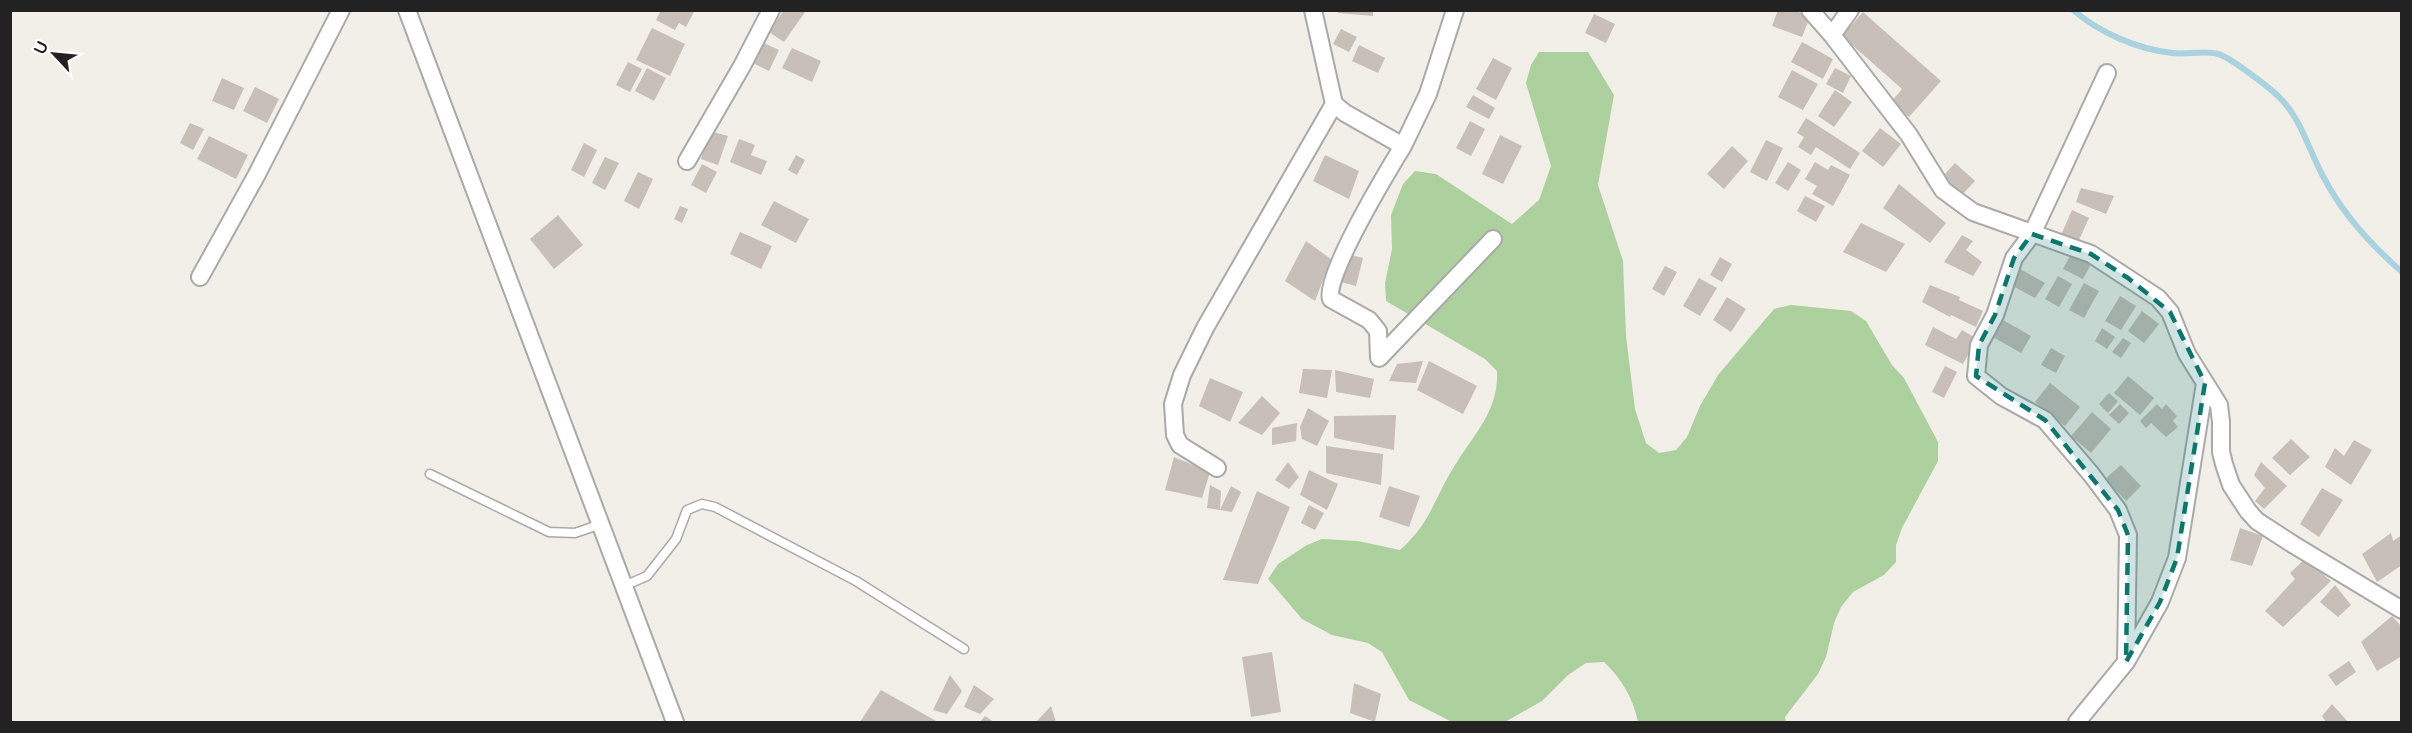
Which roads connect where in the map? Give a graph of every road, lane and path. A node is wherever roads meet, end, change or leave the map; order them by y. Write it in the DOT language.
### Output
graph roads {
  1 [pos="341,10"];
  2 [pos="407,10"];
  3 [pos="771,10"];
  4 [pos="1312,10"];
  5 [pos="1455,10"];
  6 [pos="1810,10"];
  7 [pos="1850,10"];
  8 [pos="1832,35"];
  9 [pos="2107,73"];
  10 [pos="1334,104"];
  11 [pos="1403,146"];
  12 [pos="687,160"];
  13 [pos="2032,234"];
  14 [pos="1493,239"];
  15 [pos="200,277"];
  16 [pos="2205,383"];
  17 [pos="1217,468"];
  18 [pos="430,474"];
  19 [pos="600,524"];
  20 [pos="624,586"];
  21 [pos="2402,610"];
  22 [pos="964,649"];
  23 [pos="2126,662"];
  24 [pos="675,723"];
  25 [pos="2077,723"];
  1 -- 15 [label="street"];
  2 -- 19 [label="street"];
  3 -- 12 [label="street"];
  4 -- 10 [label="street"];
  5 -- 11 [label="street"];
  6 -- 8 [label="street"];
  7 -- 8 [label="street"];
  8 -- 13 [label="street"];
  9 -- 13 [label="street"];
  10 -- 11 [label="street"];
  10 -- 17 [label="street"];
  11 -- 14 [label="street"];
  13 -- 16 [label="street"];
  13 -- 23 [label="street"];
  16 -- 21 [label="street"];
  16 -- 23 [label="street"];
  18 -- 19 [label="lane"];
  19 -- 20 [label="street"];
  20 -- 22 [label="lane"];
  20 -- 24 [label="street"];
  23 -- 25 [label="street"];
}
